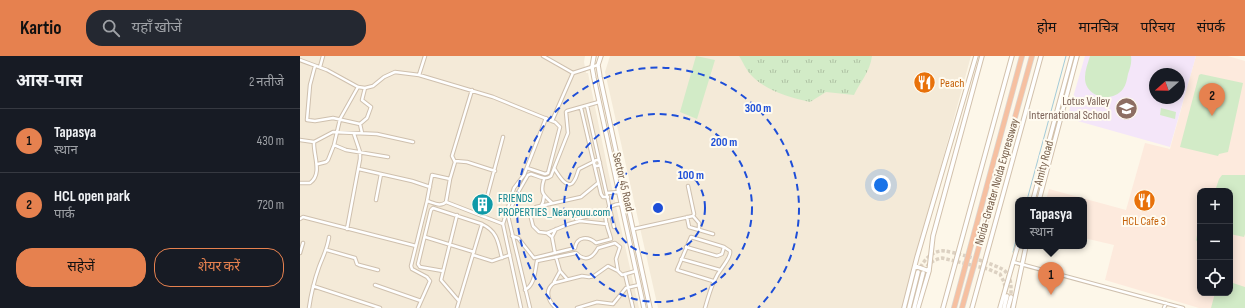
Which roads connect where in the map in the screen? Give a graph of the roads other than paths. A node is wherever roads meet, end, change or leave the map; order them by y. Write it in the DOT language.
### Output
graph roads {
  1 [pos="322,56"];
  2 [pos="425,56"];
  3 [pos="543,56"];
  4 [pos="594,56"];
  5 [pos="601,56"];
  6 [pos="976,56"];
  7 [pos="982,56"];
  8 [pos="1012,56"];
  9 [pos="1022,56"];
  10 [pos="1032,56"];
  11 [pos="1041,56"];
  12 [pos="1072,56"];
  13 [pos="1077,56"];
  14 [pos="300,60"];
  15 [pos="598,65"];
  16 [pos="315,66"];
  17 [pos="320,67"];
  18 [pos="592,67"];
  19 [pos="573,73"];
  20 [pos="419,75"];
  21 [pos="358,87"];
  22 [pos="365,88"];
  23 [pos="472,90"];
  24 [pos="599,102"];
  25 [pos="587,106"];
  26 [pos="581,108"];
  27 [pos="546,118"];
  28 [pos="340,119"];
  29 [pos="552,121"];
  30 [pos="360,124"];
  31 [pos="337,132"];
  32 [pos="362,133"];
  33 [pos="354,134"];
  34 [pos="503,138"];
  35 [pos="300,140"];
  36 [pos="314,142"];
  37 [pos="413,142"];
  38 [pos="334,145"];
  39 [pos="360,152"];
  40 [pos="388,157"];
  41 [pos="455,161"];
  42 [pos="594,163"];
  43 [pos="600,163"];
  44 [pos="318,164"];
  45 [pos="527,168"];
  46 [pos="554,168"];
  47 [pos="358,169"];
  48 [pos="495,171"];
  49 [pos="381,174"];
  50 [pos="450,178"];
  51 [pos="544,179"];
  52 [pos="300,183"];
  53 [pos="598,183"];
  54 [pos="688,186"];
  55 [pos="430,187"];
  56 [pos="618,192"];
  57 [pos="607,195"];
  58 [pos="544,196"];
  59 [pos="1034,197"];
  60 [pos="1040,197"];
  61 [pos="376,200"];
  62 [pos="428,201"];
  63 [pos="446,202"];
  64 [pos="552,203"];
  65 [pos="621,204"];
  66 [pos="540,206"];
  67 [pos="610,206"];
  68 [pos="606,212"];
  69 [pos="457,215"];
  70 [pos="482,216"];
  71 [pos="693,216"];
  72 [pos="687,217"];
  73 [pos="300,219"];
  74 [pos="576,219"];
  75 [pos="482,224"];
  76 [pos="503,224"];
  77 [pos="607,224"];
  78 [pos="614,227"];
  79 [pos="347,229"];
  80 [pos="556,229"];
  81 [pos="634,229"];
  82 [pos="700,229"];
  83 [pos="547,233"];
  84 [pos="713,234"];
  85 [pos="512,236"];
  86 [pos="329,237"];
  87 [pos="425,237"];
  88 [pos="552,237"];
  89 [pos="303,243"];
  90 [pos="450,244"];
  91 [pos="416,246"];
  92 [pos="686,247"];
  93 [pos="724,248"];
  94 [pos="1017,249"];
  95 [pos="1025,249"];
  96 [pos="327,250"];
  97 [pos="300,253"];
  98 [pos="474,253"];
  99 [pos="555,253"];
  100 [pos="510,255"];
  101 [pos="556,257"];
  102 [pos="502,258"];
  103 [pos="681,259"];
  104 [pos="1013,262"];
  105 [pos="1021,264"];
  106 [pos="915,266"];
  107 [pos="378,270"];
  108 [pos="720,270"];
  109 [pos="443,271"];
  110 [pos="618,271"];
  111 [pos="636,271"];
  112 [pos="929,271"];
  113 [pos="560,272"];
  114 [pos="918,272"];
  115 [pos="923,273"];
  116 [pos="626,274"];
  117 [pos="567,280"];
  118 [pos="713,281"];
  119 [pos="554,283"];
  120 [pos="375,285"];
  121 [pos="639,285"];
  122 [pos="313,286"];
  123 [pos="629,287"];
  124 [pos="525,290"];
  125 [pos="421,301"];
  126 [pos="460,301"];
  127 [pos="1166,303"];
  128 [pos="309,308"];
  129 [pos="380,308"];
  130 [pos="418,308"];
  131 [pos="457,308"];
  132 [pos="521,308"];
  133 [pos="530,308"];
  134 [pos="556,308"];
  135 [pos="578,308"];
  136 [pos="633,308"];
  137 [pos="644,308"];
  138 [pos="650,308"];
  139 [pos="705,308"];
  140 [pos="904,308"];
  141 [pos="909,308"];
  142 [pos="914,308"];
  143 [pos="918,308"];
  144 [pos="943,308"];
  145 [pos="954,308"];
  146 [pos="962,308"];
  147 [pos="972,308"];
  148 [pos="1000,308"];
  149 [pos="1004,308"];
  150 [pos="1008,308"];
  151 [pos="1013,308"];
  152 [pos="1164,308"];
  153 [pos="1183,308"];
  1 -- 17 [label="street"];
  2 -- 20 [label="street"];
  3 -- 19 [label="street"];
  4 -- 18 [label="street, Sector 45 Road"];
  5 -- 15 [label="street, Sector 45 Road"];
  6 -- 106 [label="street"];
  7 -- 112 [label="street"];
  8 -- 144 [label="street"];
  9 -- 145 [label="highway, Noida-Greater Noida Expressway"];
  10 -- 146 [label="highway, Noida-Greater Noida Expressway"];
  11 -- 147 [label="street"];
  12 -- 59 [label="street, Amity Road"];
  13 -- 60 [label="street"];
  14 -- 16 [label="street"];
  15 -- 18 [label="street"];
  15 -- 81 [label="street, Sector 45 Road"];
  16 -- 17 [label="street"];
  16 -- 28 [label="street"];
  17 -- 21 [label="street"];
  18 -- 19 [label="street"];
  18 -- 24 [label="street, Sector 45 Road"];
  19 -- 29 [label="street"];
  20 -- 22 [label="street"];
  20 -- 23 [label="street"];
  21 -- 22 [label="street"];
  21 -- 28 [label="street"];
  22 -- 30 [label="street"];
  23 -- 27 [label="street"];
  23 -- 41 [label="street"];
  24 -- 25 [label="street"];
  24 -- 56 [label="street, Sector 45 Road"];
  25 -- 26 [label="street"];
  25 -- 43 [label="street"];
  26 -- 42 [label="street"];
  26 -- 46 [label="street"];
  27 -- 29 [label="street"];
  27 -- 45 [label="street"];
  28 -- 30 [label="street"];
  28 -- 31 [label="street"];
  29 -- 45 [label="street"];
  30 -- 32 [label="street"];
  31 -- 33 [label="street"];
  31 -- 36 [label="street"];
  31 -- 38 [label="street"];
  32 -- 33 [label="street"];
  32 -- 37 [label="street"];
  33 -- 39 [label="street"];
  34 -- 48 [label="street"];
  35 -- 36 [label="street"];
  36 -- 44 [label="street"];
  38 -- 39 [label="street"];
  38 -- 44 [label="street"];
  39 -- 40 [label="street"];
  39 -- 47 [label="street"];
  41 -- 48 [label="street"];
  41 -- 50 [label="street"];
  42 -- 43 [label="street"];
  42 -- 46 [label="street"];
  42 -- 53 [label="street"];
  43 -- 57 [label="street"];
  44 -- 52 [label="street"];
  45 -- 76 [label="street"];
  46 -- 51 [label="street"];
  47 -- 49 [label="street"];
  47 -- 79 [label="street"];
  48 -- 70 [label="street"];
  49 -- 55 [label="street"];
  49 -- 61 [label="street"];
  50 -- 55 [label="street"];
  50 -- 63 [label="street"];
  51 -- 58 [label="street"];
  51 -- 85 [label="street"];
  53 -- 57 [label="street"];
  53 -- 64 [label="street"];
  54 -- 71 [label="street"];
  55 -- 62 [label="street"];
  56 -- 57 [label="street"];
  56 -- 65 [label="street, Sector 45 Road"];
  57 -- 67 [label="street"];
  58 -- 64 [label="street"];
  58 -- 66 [label="street"];
  62 -- 63 [label="street"];
  62 -- 91 [label="street"];
  63 -- 70 [label="street"];
  64 -- 66 [label="street"];
  65 -- 67 [label="street"];
  65 -- 111 [label="street, Sector 45 Road"];
  66 -- 83 [label="street"];
  67 -- 68 [label="street"];
  67 -- 78 [label="street"];
  68 -- 74 [label="street"];
  68 -- 77 [label="street"];
  69 -- 75 [label="street"];
  69 -- 87 [label="street"];
  69 -- 90 [label="street"];
  70 -- 76 [label="street"];
  71 -- 72 [label="street"];
  71 -- 82 [label="street"];
  72 -- 81 [label="street"];
  72 -- 82 [label="street"];
  73 -- 79 [label="street"];
  75 -- 98 [label="street"];
  75 -- 102 [label="street"];
  76 -- 100 [label="street"];
  77 -- 80 [label="street"];
  77 -- 99 [label="street"];
  79 -- 91 [label="street"];
  80 -- 83 [label="street"];
  80 -- 88 [label="street"];
  81 -- 138 [label="street, Sector 45 Road"];
  82 -- 84 [label="street"];
  83 -- 88 [label="street"];
  85 -- 99 [label="street"];
  85 -- 124 [label="street"];
  86 -- 96 [label="street"];
  87 -- 90 [label="street"];
  87 -- 109 [label="street"];
  88 -- 99 [label="street"];
  89 -- 97 [label="street"];
  90 -- 98 [label="street"];
  90 -- 109 [label="street"];
  91 -- 125 [label="street"];
  92 -- 93 [label="street"];
  92 -- 93 [label="street"];
  92 -- 103 [label="street"];
  93 -- 108 [label="street"];
  94 -- 104 [label="street"];
  95 -- 105 [label="street"];
  96 -- 107 [label="street"];
  96 -- 122 [label="street"];
  98 -- 102 [label="street"];
  98 -- 126 [label="street"];
  100 -- 102 [label="street"];
  100 -- 132 [label="street"];
  101 -- 110 [label="street"];
  101 -- 113 [label="street"];
  101 -- 124 [label="street"];
  103 -- 108 [label="street"];
  103 -- 118 [label="street"];
  104 -- 105 [label="street"];
  104 -- 148 [label="street"];
  105 -- 127 [label="street"];
  105 -- 151 [label="street"];
  106 -- 112 [label="street"];
  106 -- 140 [label="street"];
  108 -- 118 [label="street"];
  109 -- 126 [label="street"];
  110 -- 116 [label="street"];
  110 -- 117 [label="street"];
  111 -- 116 [label="street"];
  111 -- 121 [label="street, Sector 45 Road"];
  112 -- 143 [label="street"];
  113 -- 117 [label="street"];
  113 -- 119 [label="street"];
  114 -- 141 [label="street"];
  115 -- 142 [label="street"];
  116 -- 123 [label="street"];
  117 -- 119 [label="street"];
  118 -- 139 [label="street"];
  119 -- 134 [label="street"];
  120 -- 125 [label="street"];
  121 -- 123 [label="street"];
  121 -- 137 [label="street, Sector 45 Road"];
  122 -- 128 [label="street"];
  122 -- 129 [label="street"];
  123 -- 135 [label="street"];
  123 -- 136 [label="street"];
  124 -- 133 [label="street"];
  125 -- 130 [label="street"];
  126 -- 131 [label="street"];
  127 -- 152 [label="street"];
  127 -- 153 [label="street"];
  149 -- 150 [label="street"];
}
